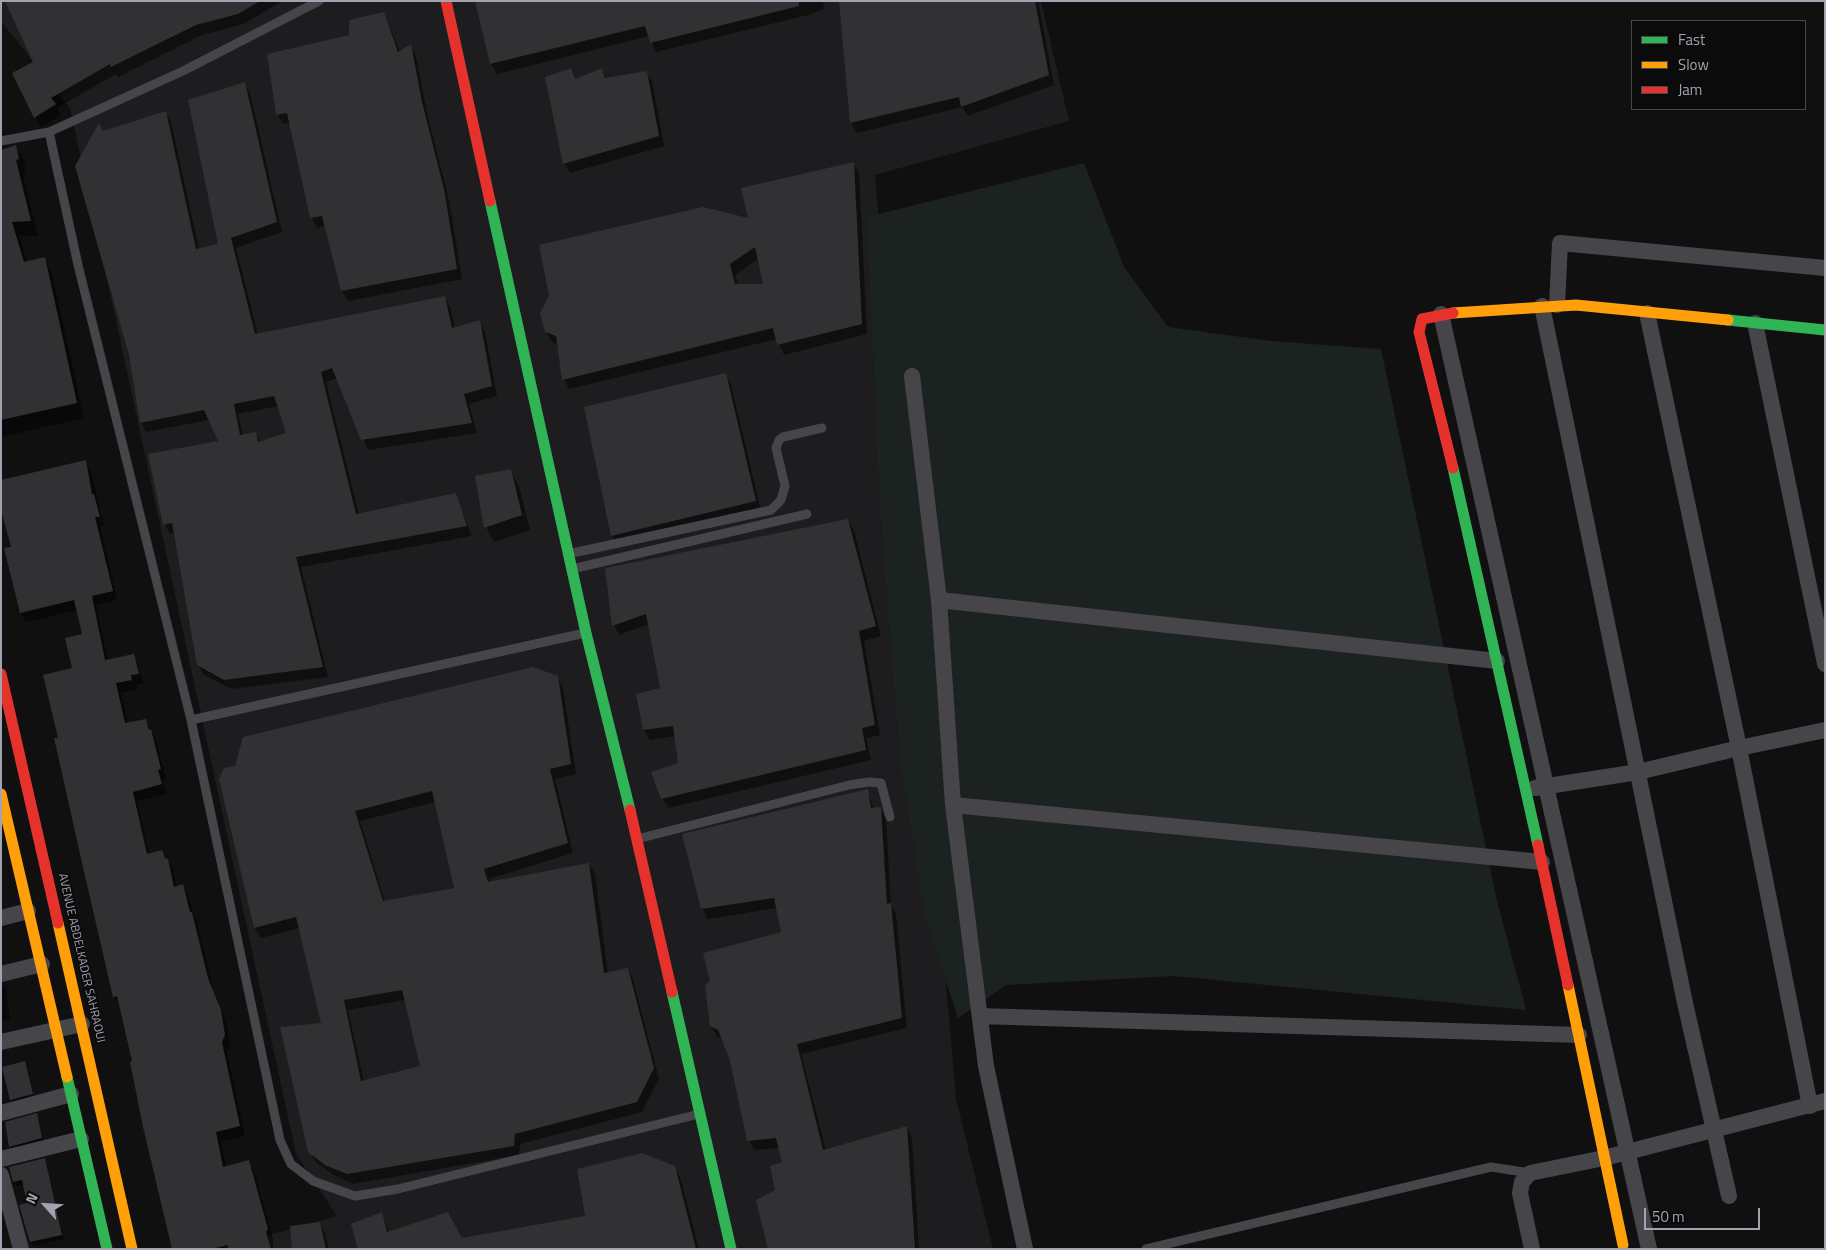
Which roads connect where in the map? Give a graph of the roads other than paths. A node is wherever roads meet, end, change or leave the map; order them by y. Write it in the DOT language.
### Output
graph roads {
  1 [pos="319,1"];
  2 [pos="446,1"];
  3 [pos="49,132"];
  4 [pos="1,141"];
  5 [pos="1825,268"];
  6 [pos="1549,305"];
  7 [pos="1647,313"];
  8 [pos="1441,314"];
  9 [pos="1755,323"];
  10 [pos="1825,330"];
  11 [pos="912,376"];
  12 [pos="822,428"];
  13 [pos="807,514"];
  14 [pos="568,554"];
  15 [pos="572,569"];
  16 [pos="939,600"];
  17 [pos="586,633"];
  18 [pos="1497,661"];
  19 [pos="1825,664"];
  20 [pos="1,674"];
  21 [pos="191,720"];
  22 [pos="1825,730"];
  23 [pos="1738,748"];
  24 [pos="1638,772"];
  25 [pos="1546,786"];
  26 [pos="1526,790"];
  27 [pos="2,799"];
  28 [pos="953,805"];
  29 [pos="890,817"];
  30 [pos="637,839"];
  31 [pos="1542,862"];
  32 [pos="28,912"];
  33 [pos="1,918"];
  34 [pos="42,964"];
  35 [pos="1,974"];
  36 [pos="980,1016"];
  37 [pos="82,1024"];
  38 [pos="56,1029"];
  39 [pos="1579,1035"];
  40 [pos="1,1042"];
  41 [pos="71,1094"];
  42 [pos="1818,1104"];
  43 [pos="1,1113"];
  44 [pos="700,1114"];
  45 [pos="1712,1130"];
  46 [pos="81,1139"];
  47 [pos="1627,1152"];
  48 [pos="1604,1158"];
  49 [pos="1,1159"];
  50 [pos="1530,1173"];
  51 [pos="1,1175"];
  52 [pos="1729,1196"];
  53 [pos="4,1197"];
  54 [pos="1624,1245"];
  55 [pos="21,1249"];
  56 [pos="107,1249"];
  57 [pos="132,1249"];
  58 [pos="731,1249"];
  59 [pos="1026,1249"];
  60 [pos="1146,1249"];
  61 [pos="1532,1249"];
  62 [pos="1649,1249"];
  1 -- 3 [label="lane"];
  2 -- 14 [label="street"];
  3 -- 4 [label="lane"];
  3 -- 21 [label="lane"];
  5 -- 6 [label="street"];
  6 -- 7 [label="street"];
  6 -- 8 [label="street"];
  6 -- 24 [label="street"];
  7 -- 9 [label="street"];
  7 -- 23 [label="street"];
  8 -- 18 [label="street"];
  8 -- 25 [label="street"];
  9 -- 10 [label="street"];
  9 -- 19 [label="street"];
  11 -- 16 [label="street"];
  12 -- 14 [label="lane"];
  13 -- 15 [label="lane"];
  14 -- 15 [label="street"];
  15 -- 17 [label="street"];
  16 -- 18 [label="street"];
  16 -- 28 [label="street"];
  17 -- 21 [label="lane"];
  17 -- 30 [label="street"];
  18 -- 26 [label="street"];
  20 -- 37 [label="street, AVENUE ABDELKADER SAHRAOUI"];
  21 -- 44 [label="lane"];
  22 -- 23 [label="street"];
  23 -- 24 [label="street"];
  23 -- 42 [label="street"];
  24 -- 25 [label="street"];
  24 -- 45 [label="street"];
  25 -- 26 [label="street"];
  25 -- 47 [label="street"];
  26 -- 31 [label="street"];
  27 -- 32 [label="street"];
  28 -- 31 [label="street"];
  28 -- 36 [label="street"];
  29 -- 30 [label="lane"];
  30 -- 44 [label="street"];
  31 -- 39 [label="street"];
  32 -- 33 [label="street"];
  32 -- 34 [label="street"];
  34 -- 35 [label="street"];
  34 -- 38 [label="street"];
  36 -- 39 [label="street"];
  36 -- 59 [label="street"];
  37 -- 38 [label="street"];
  37 -- 57 [label="street, AVENUE ABDELKADER SAHRAOUI"];
  38 -- 40 [label="street"];
  38 -- 41 [label="street"];
  39 -- 48 [label="street"];
  41 -- 43 [label="street"];
  41 -- 46 [label="street"];
  42 -- 45 [label="street"];
  44 -- 58 [label="street"];
  45 -- 47 [label="street"];
  45 -- 52 [label="street"];
  46 -- 49 [label="street"];
  46 -- 56 [label="street"];
  47 -- 48 [label="street"];
  47 -- 62 [label="street"];
  48 -- 50 [label="street"];
  48 -- 54 [label="street"];
  50 -- 60 [label="lane"];
  50 -- 61 [label="street"];
  51 -- 53 [label="street"];
  53 -- 55 [label="street"];
}
